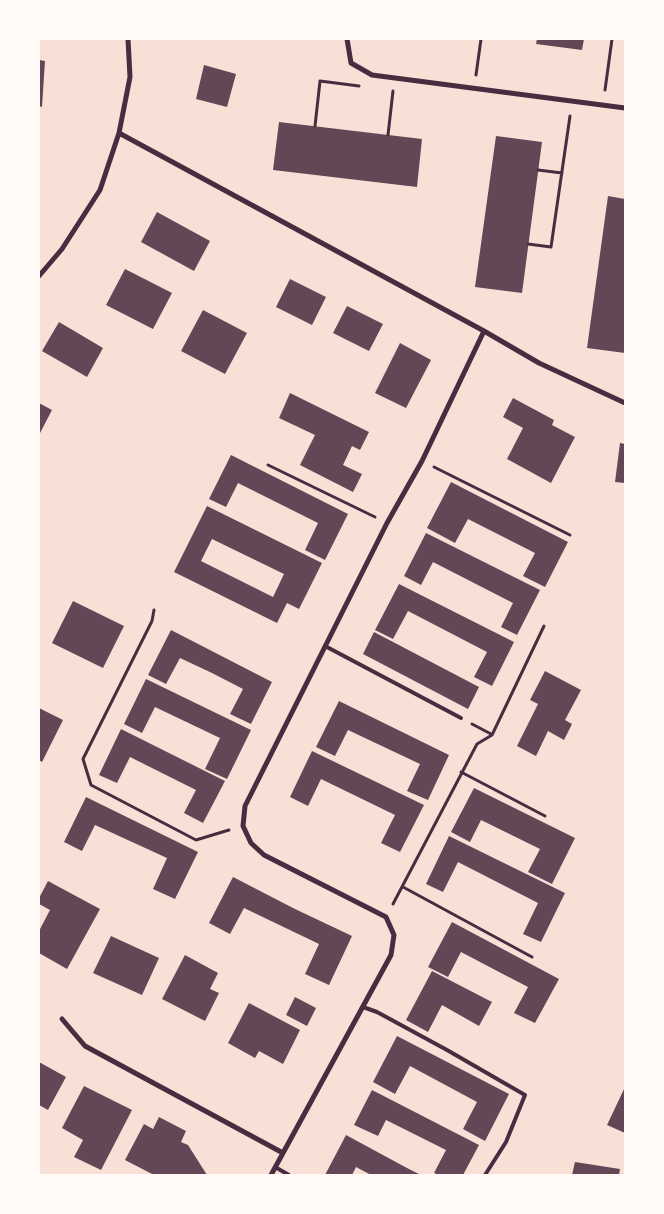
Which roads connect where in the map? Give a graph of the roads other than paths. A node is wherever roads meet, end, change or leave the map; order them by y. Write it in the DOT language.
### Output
graph roads {
  1 [pos="128,39"];
  2 [pos="347,39"];
  3 [pos="625,108"];
  4 [pos="119,133"];
  5 [pos="39,276"];
  6 [pos="484,331"];
  7 [pos="625,403"];
  8 [pos="325,646"];
  9 [pos="461,718"];
  10 [pos="362,1007"];
  11 [pos="62,1019"];
  12 [pos="283,1153"];
  13 [pos="275,1167"];
  14 [pos="270,1175"];
  15 [pos="289,1175"];
  16 [pos="485,1175"];
  1 -- 4 [label="street"];
  2 -- 3 [label="street"];
  4 -- 5 [label="street"];
  4 -- 6 [label="street"];
  6 -- 7 [label="street"];
  6 -- 8 [label="street"];
  8 -- 9 [label="lane"];
  8 -- 10 [label="street"];
  10 -- 12 [label="street"];
  10 -- 16 [label="lane"];
  11 -- 12 [label="street"];
  12 -- 13 [label="street"];
  13 -- 14 [label="street"];
  13 -- 15 [label="lane"];
}
